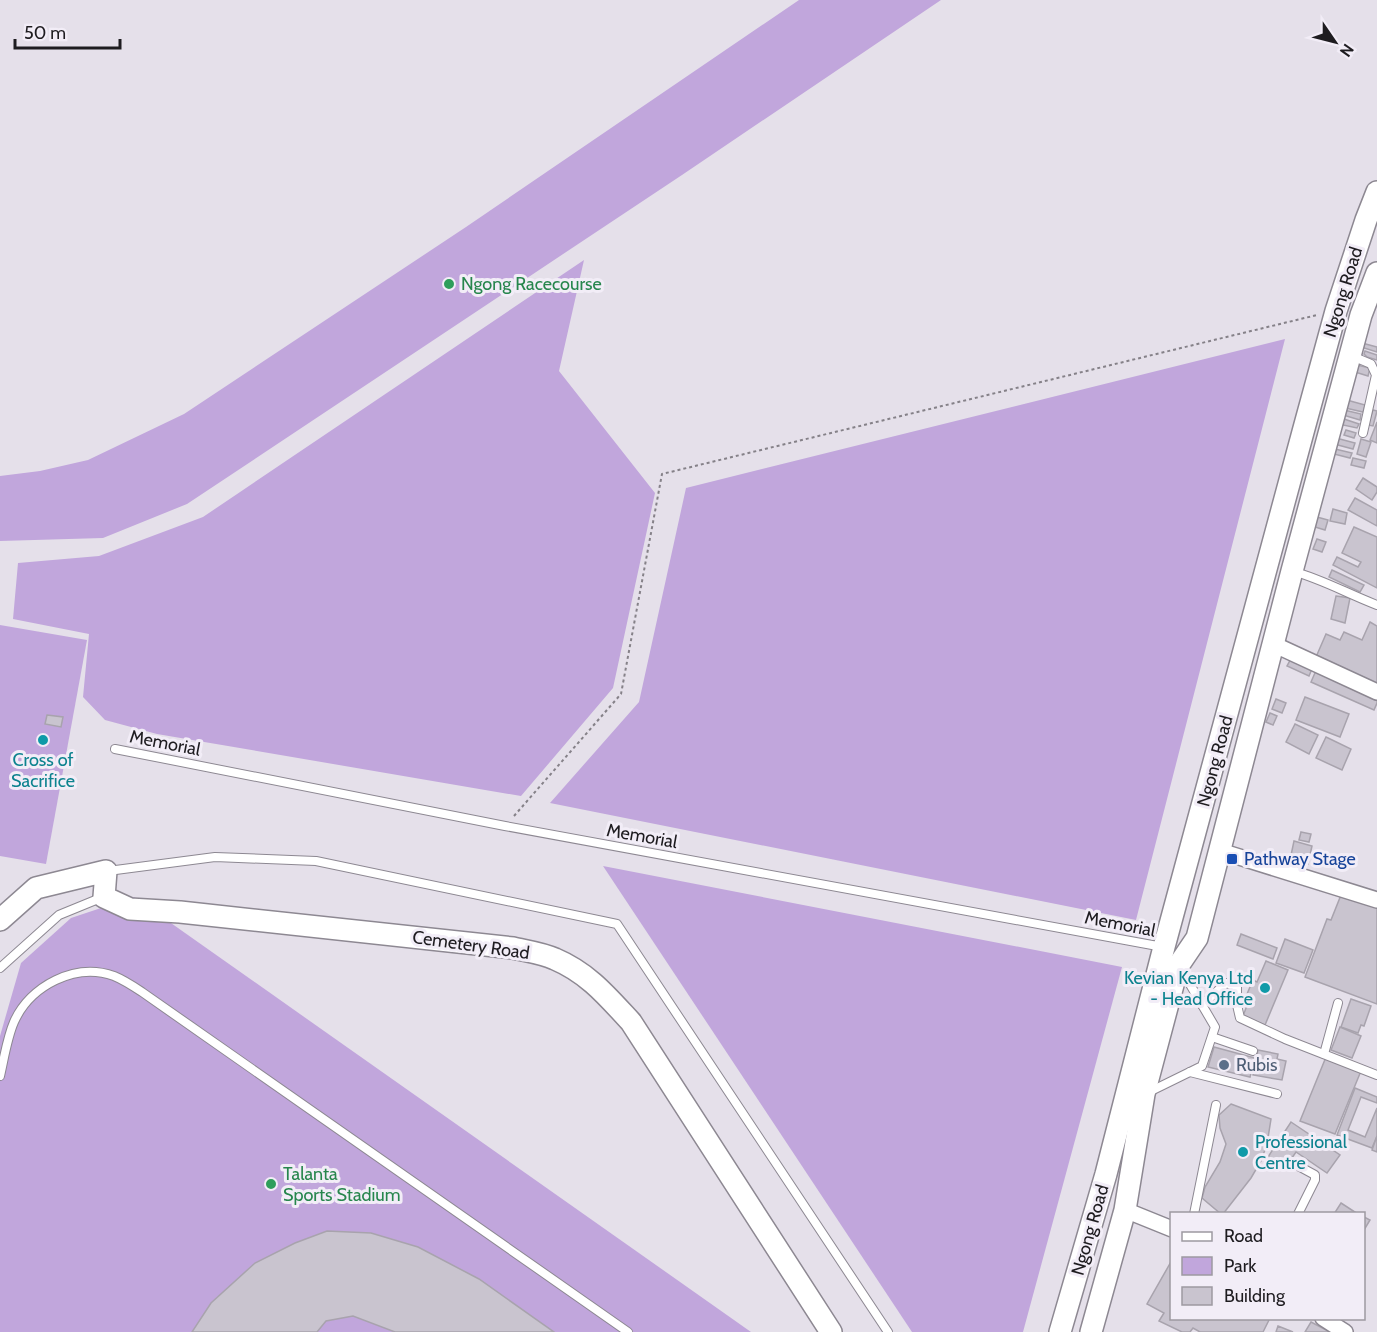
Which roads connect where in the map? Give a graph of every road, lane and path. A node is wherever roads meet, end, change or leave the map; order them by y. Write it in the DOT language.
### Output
graph roads {
  1 [pos="1377,192"];
  2 [pos="1375,283"];
  3 [pos="1336,310"];
  4 [pos="1350,355"];
  5 [pos="1363,433"];
  6 [pos="1292,571"];
  7 [pos="1377,605"];
  8 [pos="1273,644"];
  9 [pos="1377,692"];
  10 [pos="115,749"];
  11 [pos="505,826"];
  12 [pos="1220,851"];
  13 [pos="106,871"];
  14 [pos="104,897"];
  15 [pos="1377,900"];
  16 [pos="0,920"];
  17 [pos="1164,947"];
  18 [pos="1178,966"];
  19 [pos="0,968"];
  20 [pos="1338,1003"];
  21 [pos="1202,1005"];
  22 [pos="1212,1037"];
  23 [pos="1252,1051"];
  24 [pos="1323,1054"];
  25 [pos="1190,1072"];
  26 [pos="1377,1075"];
  27 [pos="0,1076"];
  28 [pos="1144,1094"];
  29 [pos="1277,1094"];
  30 [pos="1216,1105"];
  31 [pos="1291,1162"];
  32 [pos="1125,1210"];
  33 [pos="1194,1212"];
  34 [pos="1299,1212"];
  35 [pos="1170,1228"];
  36 [pos="1326,1320"];
  37 [pos="628,1332"];
  38 [pos="831,1332"];
  39 [pos="888,1332"];
  40 [pos="1060,1332"];
  41 [pos="1091,1332"];
  42 [pos="1345,1332"];
  1 -- 3 [label="main road, Ngong Road"];
  2 -- 4 [label="main road, Ngong Road"];
  3 -- 11 [label="path"];
  3 -- 17 [label="main road, Ngong Road"];
  4 -- 5 [label="lane"];
  4 -- 6 [label="main road, Ngong Road"];
  6 -- 7 [label="lane"];
  6 -- 8 [label="main road, Ngong Road"];
  8 -- 9 [label="street"];
  8 -- 12 [label="main road, Ngong Road"];
  10 -- 11 [label="lane, Memorial"];
  11 -- 17 [label="lane, Memorial"];
  12 -- 15 [label="street"];
  12 -- 18 [label="main road, Ngong Road"];
  13 -- 14 [label="main road"];
  13 -- 16 [label="main road"];
  13 -- 39 [label="lane"];
  14 -- 19 [label="lane"];
  14 -- 38 [label="main road, Cemetery Road"];
  17 -- 40 [label="main road, Ngong Road"];
  18 -- 21 [label="lane"];
  18 -- 28 [label="main road, Ngong Road"];
  20 -- 24 [label="lane"];
  21 -- 22 [label="lane"];
  21 -- 24 [label="lane"];
  22 -- 23 [label="lane"];
  22 -- 25 [label="lane"];
  24 -- 26 [label="lane"];
  25 -- 28 [label="lane"];
  25 -- 29 [label="lane"];
  27 -- 37 [label="lane"];
  28 -- 32 [label="main road, Ngong Road"];
  30 -- 33 [label="lane"];
  31 -- 34 [label="lane"];
  32 -- 35 [label="street"];
  32 -- 41 [label="main road, Ngong Road"];
  36 -- 42 [label="street"];
}
